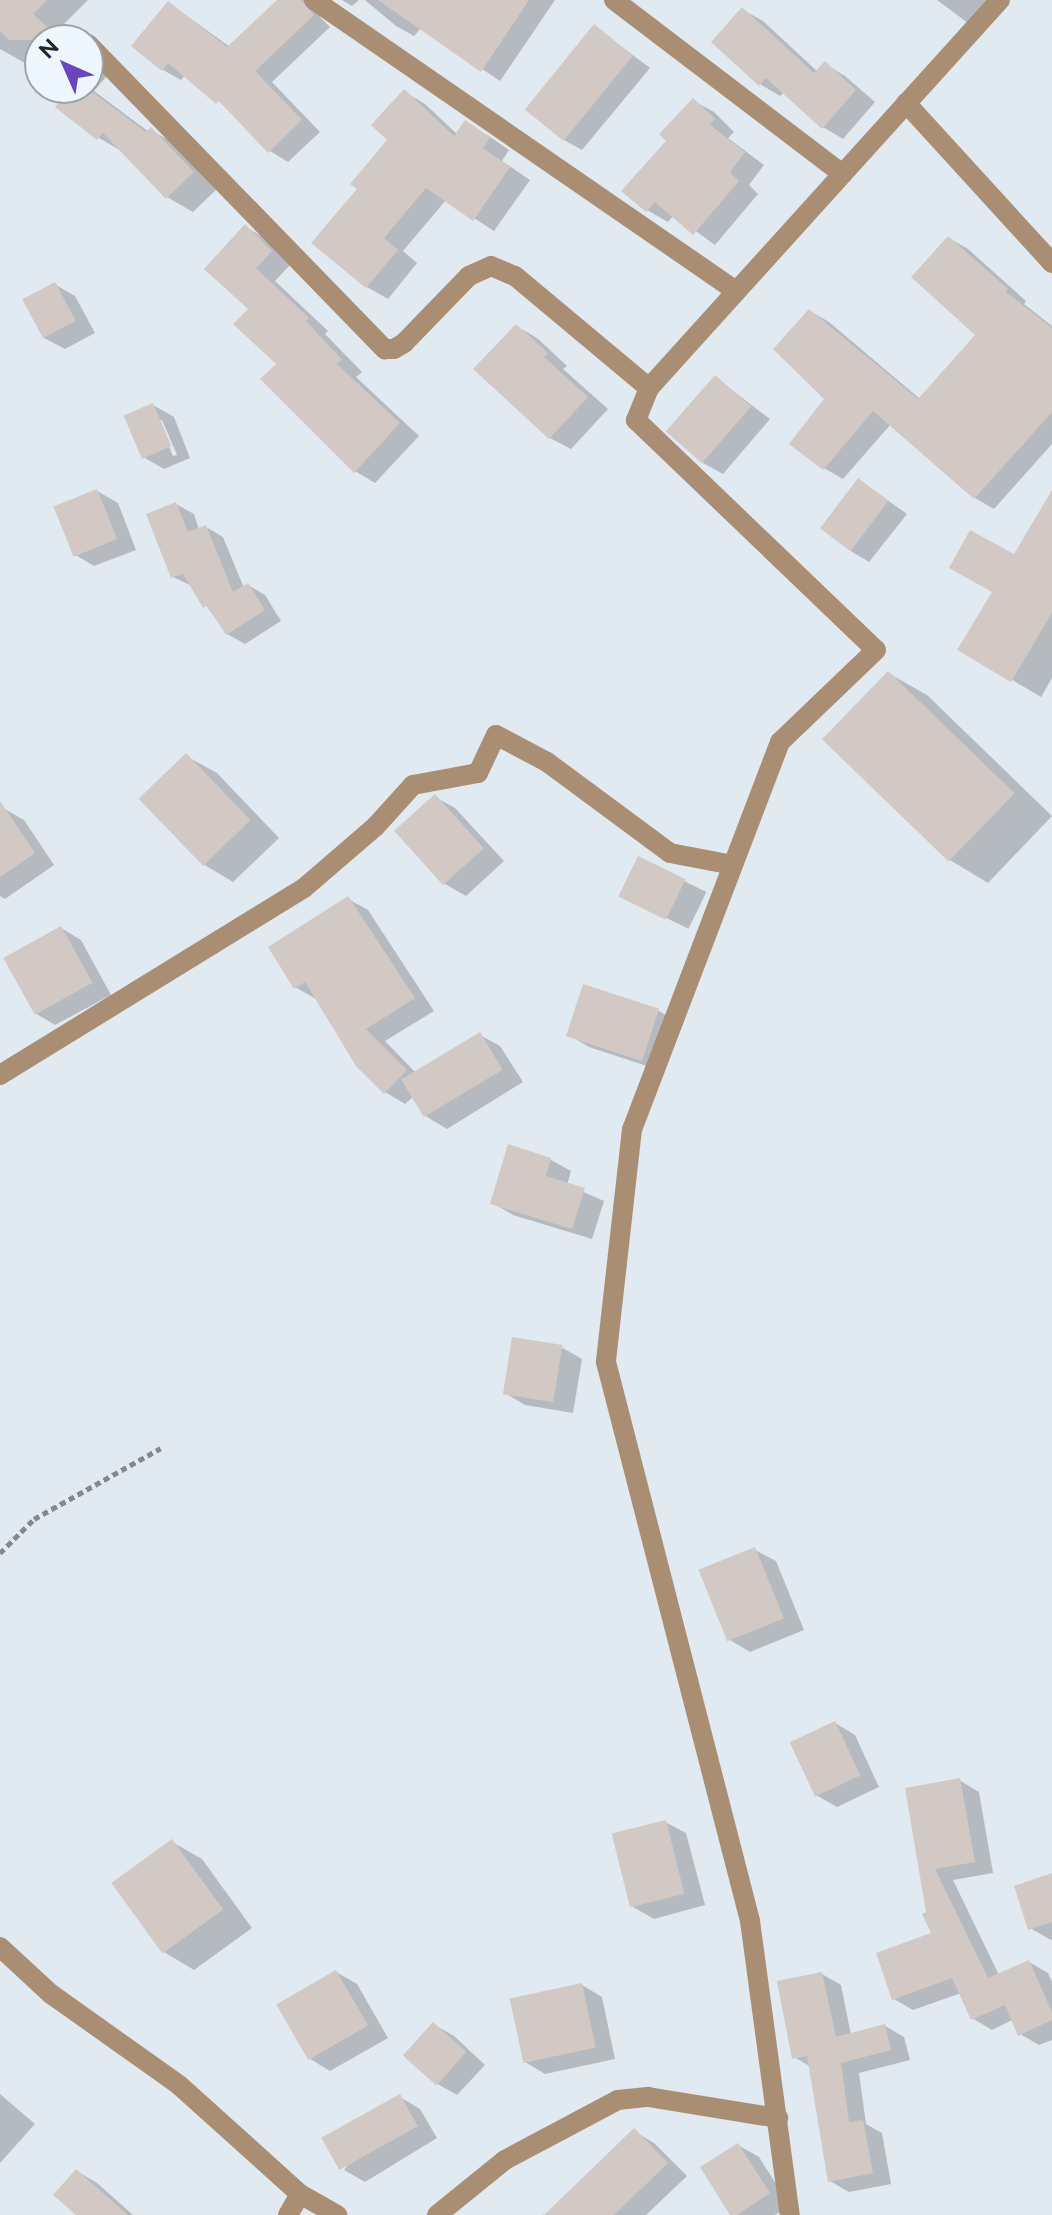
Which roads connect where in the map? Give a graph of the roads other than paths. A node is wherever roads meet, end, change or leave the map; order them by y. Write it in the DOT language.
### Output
graph roads {
  1 [pos="314,0"];
  2 [pos="614,0"];
  3 [pos="1000,0"];
  4 [pos="104,61"];
  5 [pos="906,103"];
  6 [pos="842,174"];
  7 [pos="1052,263"];
  8 [pos="736,291"];
  9 [pos="649,388"];
  10 [pos="733,865"];
  11 [pos="0,1075"];
  12 [pos="0,1947"];
  13 [pos="778,2118"];
  14 [pos="300,2194"];
  15 [pos="288,2215"];
  16 [pos="337,2215"];
  17 [pos="437,2215"];
  18 [pos="790,2215"];
  1 -- 8 [label="street"];
  2 -- 6 [label="street"];
  3 -- 5 [label="street"];
  4 -- 9 [label="street"];
  5 -- 6 [label="street"];
  5 -- 7 [label="street"];
  6 -- 8 [label="street"];
  8 -- 9 [label="street"];
  9 -- 10 [label="street"];
  10 -- 11 [label="street"];
  10 -- 13 [label="street"];
  12 -- 14 [label="street"];
  13 -- 17 [label="street"];
  13 -- 18 [label="street"];
  14 -- 15 [label="street"];
  14 -- 16 [label="street"];
}
